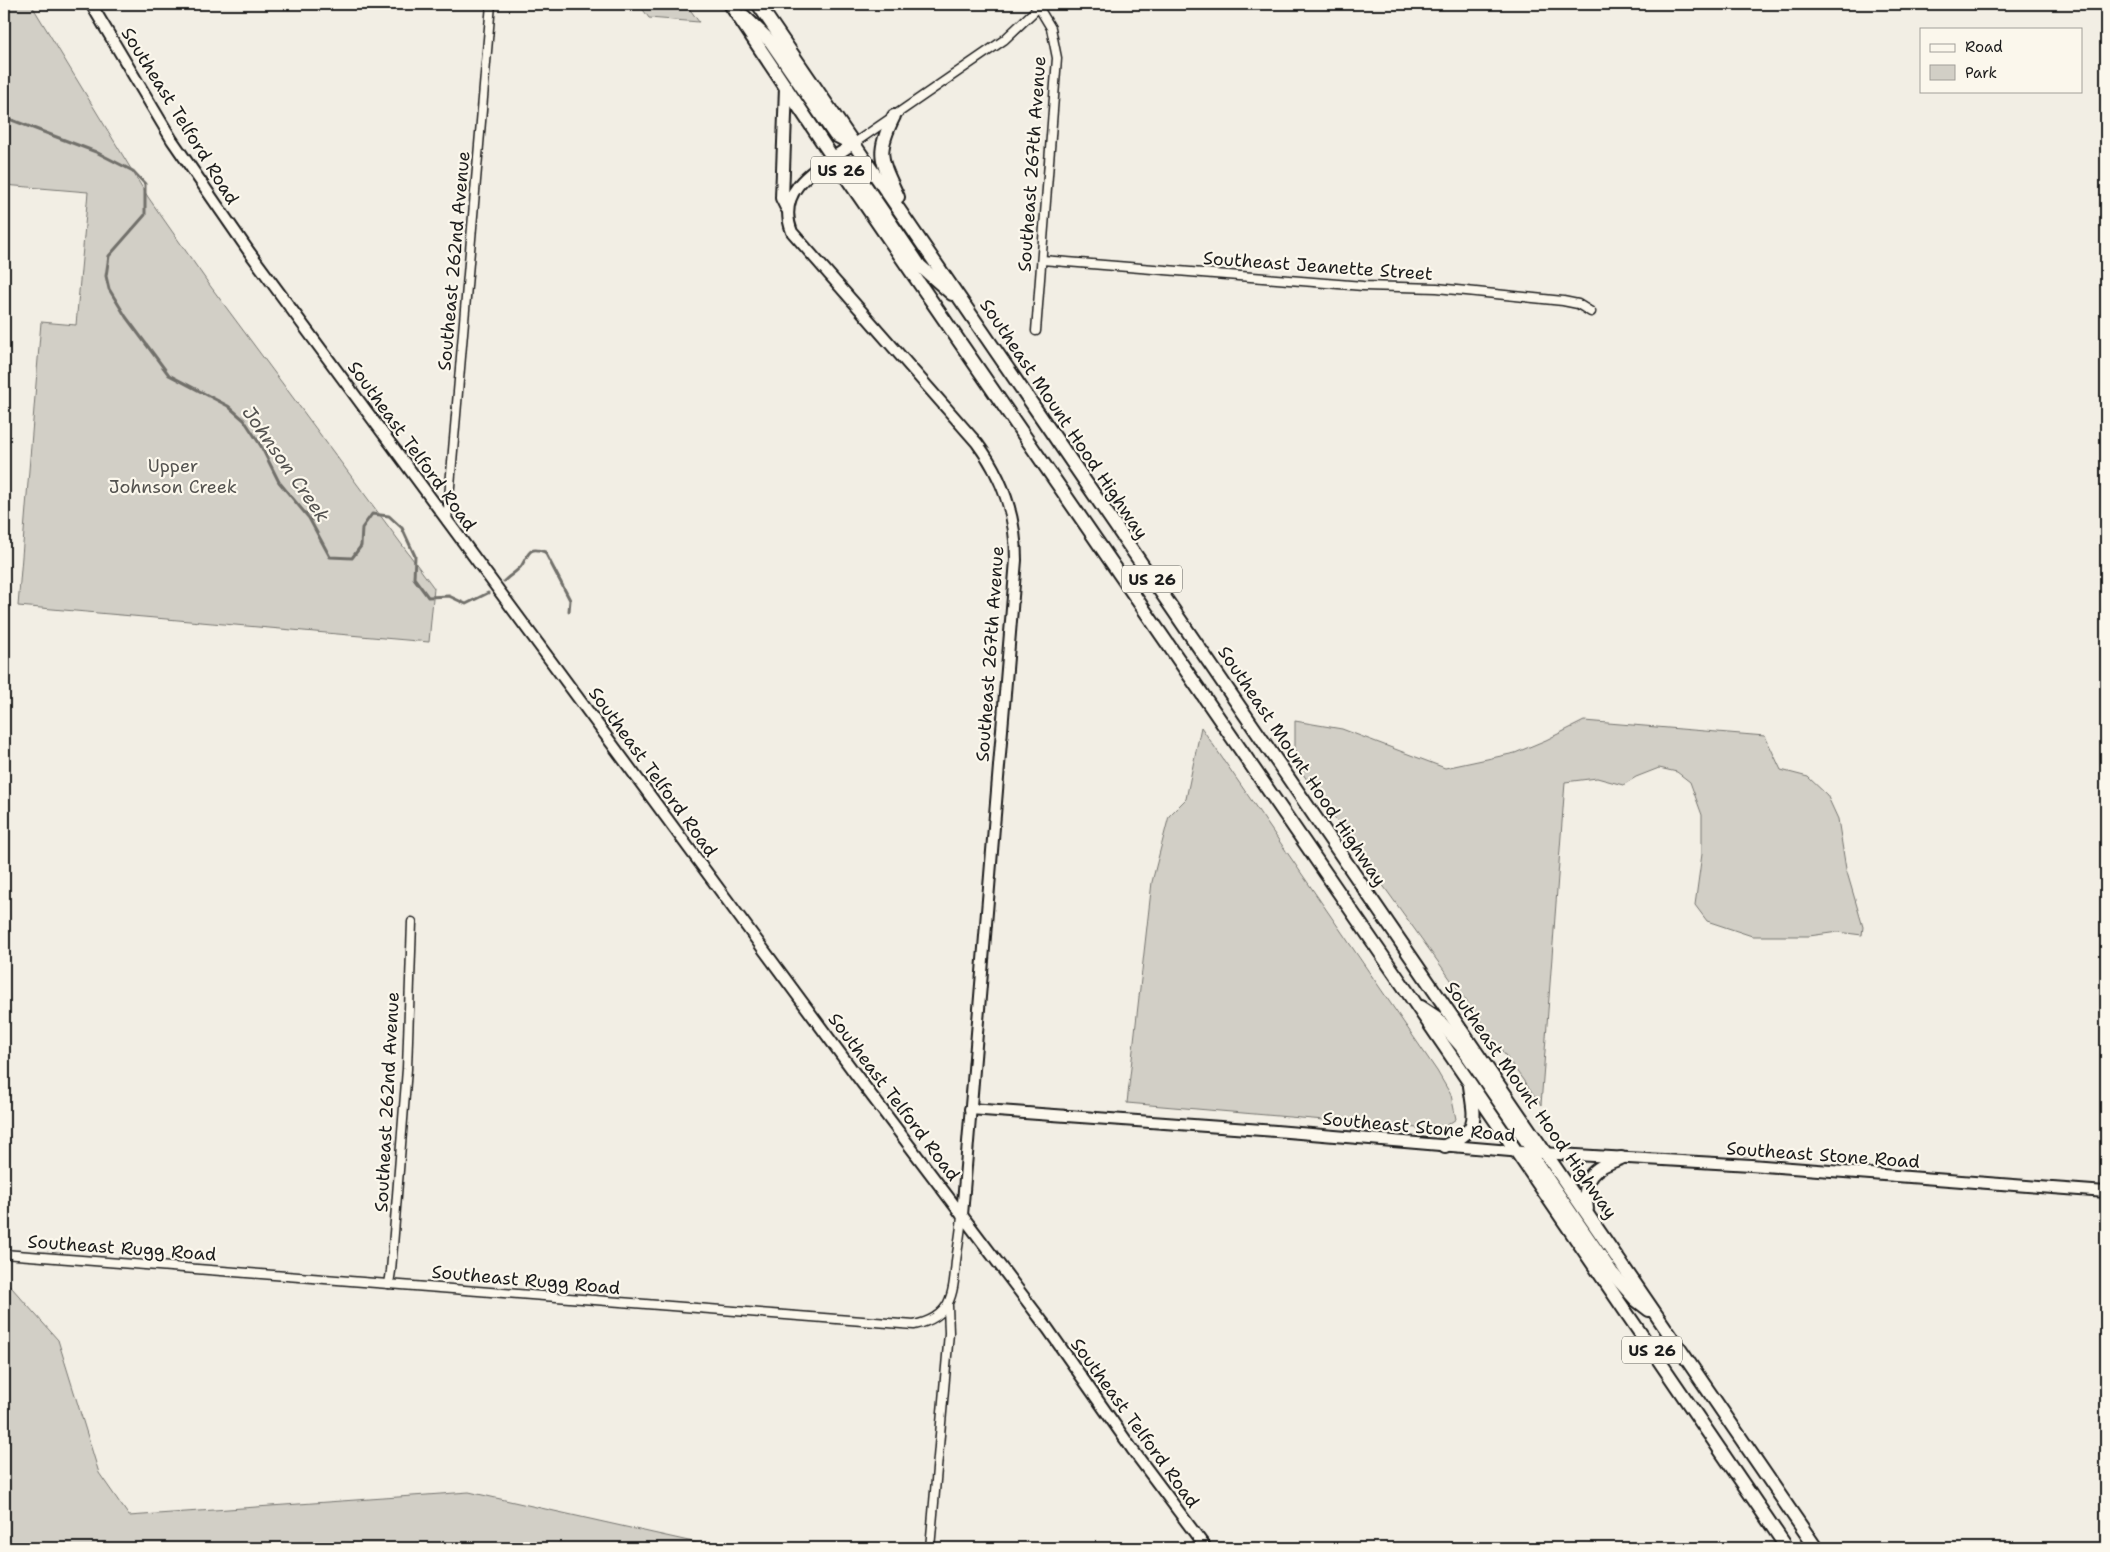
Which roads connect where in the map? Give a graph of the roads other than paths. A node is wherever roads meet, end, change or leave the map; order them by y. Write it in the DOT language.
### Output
graph roads {
  1 [pos="91,4"];
  2 [pos="491,4"];
  3 [pos="731,4"];
  4 [pos="758,4"];
  5 [pos="1040,6"];
  6 [pos="786,88"];
  7 [pos="894,116"];
  8 [pos="853,144"];
  9 [pos="833,158"];
  10 [pos="787,208"];
  11 [pos="911,227"];
  12 [pos="1042,260"];
  13 [pos="965,306"];
  14 [pos="1591,312"];
  15 [pos="1036,331"];
  16 [pos="447,521"];
  17 [pos="412,922"];
  18 [pos="1415,1003"];
  19 [pos="1470,1083"];
  20 [pos="970,1109"];
  21 [pos="1445,1146"];
  22 [pos="1527,1152"];
  23 [pos="1547,1153"];
  24 [pos="1621,1158"];
  25 [pos="2106,1192"];
  26 [pos="1588,1214"];
  27 [pos="962,1215"];
  28 [pos="4,1254"];
  29 [pos="389,1284"];
  30 [pos="948,1306"];
  31 [pos="1659,1318"];
  32 [pos="930,1548"];
  33 [pos="1206,1548"];
  34 [pos="1787,1548"];
  35 [pos="1816,1548"];
  1 -- 16 [label="street, Southeast Telford Road"];
  2 -- 16 [label="street, Southeast 262nd Avenue"];
  3 -- 6 [label="highway, US 26"];
  3 -- 8 [label="highway"];
  4 -- 8 [label="highway, Southeast Mount Hood Highway / US 26"];
  5 -- 7 [label="street"];
  5 -- 12 [label="street, Southeast 267th Avenue"];
  6 -- 9 [label="highway, US 26"];
  6 -- 10 [label="highway"];
  7 -- 8 [label="street"];
  7 -- 11 [label="highway"];
  8 -- 9 [label="street"];
  8 -- 11 [label="highway, Southeast Mount Hood Highway / US 26"];
  9 -- 10 [label="street"];
  9 -- 13 [label="highway"];
  9 -- 18 [label="highway, US 26"];
  10 -- 20 [label="street, Southeast 267th Avenue"];
  11 -- 13 [label="highway, Southeast Mount Hood Highway / US 26"];
  12 -- 14 [label="street, Southeast Jeanette Street"];
  12 -- 15 [label="street, Southeast 267th Avenue"];
  13 -- 23 [label="highway, Southeast Mount Hood Highway / US 26"];
  16 -- 27 [label="street, Southeast Telford Road"];
  17 -- 29 [label="street, Southeast 262nd Avenue"];
  18 -- 19 [label="highway, US 26"];
  18 -- 22 [label="highway"];
  19 -- 21 [label="highway"];
  19 -- 22 [label="highway, US 26"];
  20 -- 21 [label="street, Southeast Stone Road"];
  20 -- 27 [label="street, Southeast 267th Avenue"];
  21 -- 22 [label="street, Southeast Stone Road"];
  22 -- 23 [label="street, Southeast Stone Road"];
  22 -- 31 [label="highway"];
  22 -- 34 [label="highway, US 26"];
  23 -- 24 [label="street, Southeast Stone Road"];
  23 -- 26 [label="highway, Southeast Mount Hood Highway / US 26"];
  24 -- 25 [label="street, Southeast Stone Road"];
  24 -- 26 [label="highway"];
  26 -- 31 [label="highway, Southeast Mount Hood Highway / US 26"];
  27 -- 30 [label="street"];
  27 -- 33 [label="street, Southeast Telford Road"];
  28 -- 29 [label="street, Southeast Rugg Road"];
  29 -- 30 [label="street, Southeast Rugg Road"];
  30 -- 32 [label="street"];
  31 -- 35 [label="highway, Southeast Mount Hood Highway / US 26"];
}
